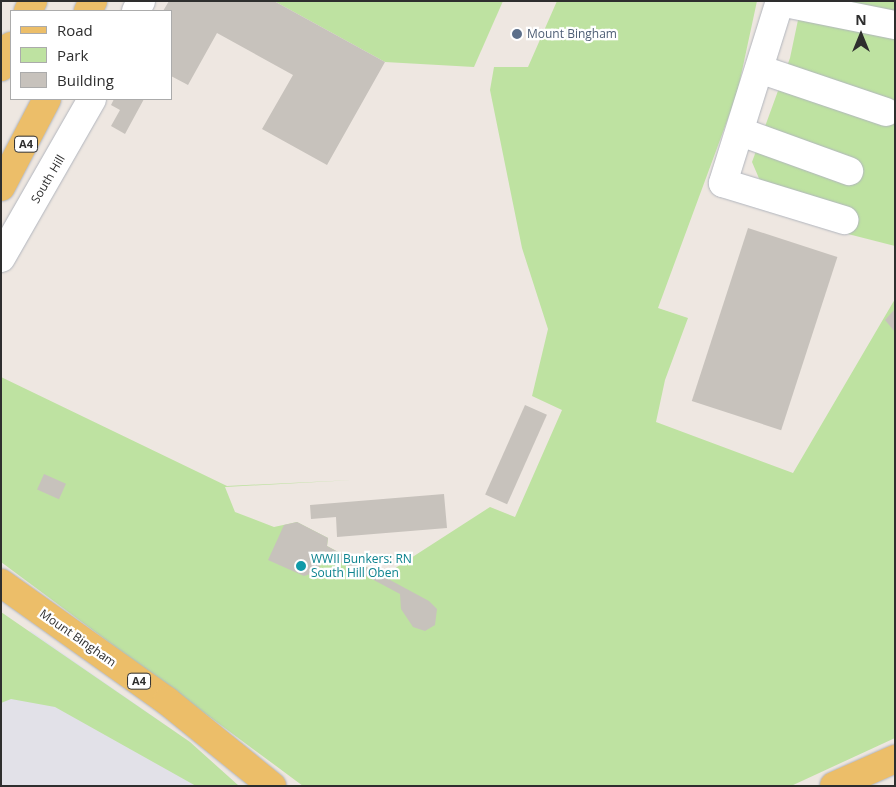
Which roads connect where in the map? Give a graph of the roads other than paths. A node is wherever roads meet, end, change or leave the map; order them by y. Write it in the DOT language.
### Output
graph roads {
  1 [pos="780,2"];
  2 [pos="895,25"];
  3 [pos="10,48"];
  4 [pos="1,67"];
  5 [pos="762,70"];
  6 [pos="46,100"];
  7 [pos="91,100"];
  8 [pos="886,112"];
  9 [pos="741,132"];
  10 [pos="849,171"];
  11 [pos="1,187"];
  12 [pos="844,220"];
  13 [pos="1,258"];
  14 [pos="1,583"];
  15 [pos="895,759"];
  16 [pos="272,786"];
  17 [pos="834,786"];
  1 -- 2 [label="street"];
  1 -- 5 [label="street"];
  3 -- 4 [label="main road"];
  5 -- 8 [label="street"];
  5 -- 9 [label="street"];
  6 -- 11 [label="main road, A4"];
  7 -- 13 [label="street, South Hill"];
  9 -- 10 [label="street"];
  9 -- 12 [label="street"];
  14 -- 16 [label="main road, Mount Bingham / A4"];
  15 -- 17 [label="main road"];
}
